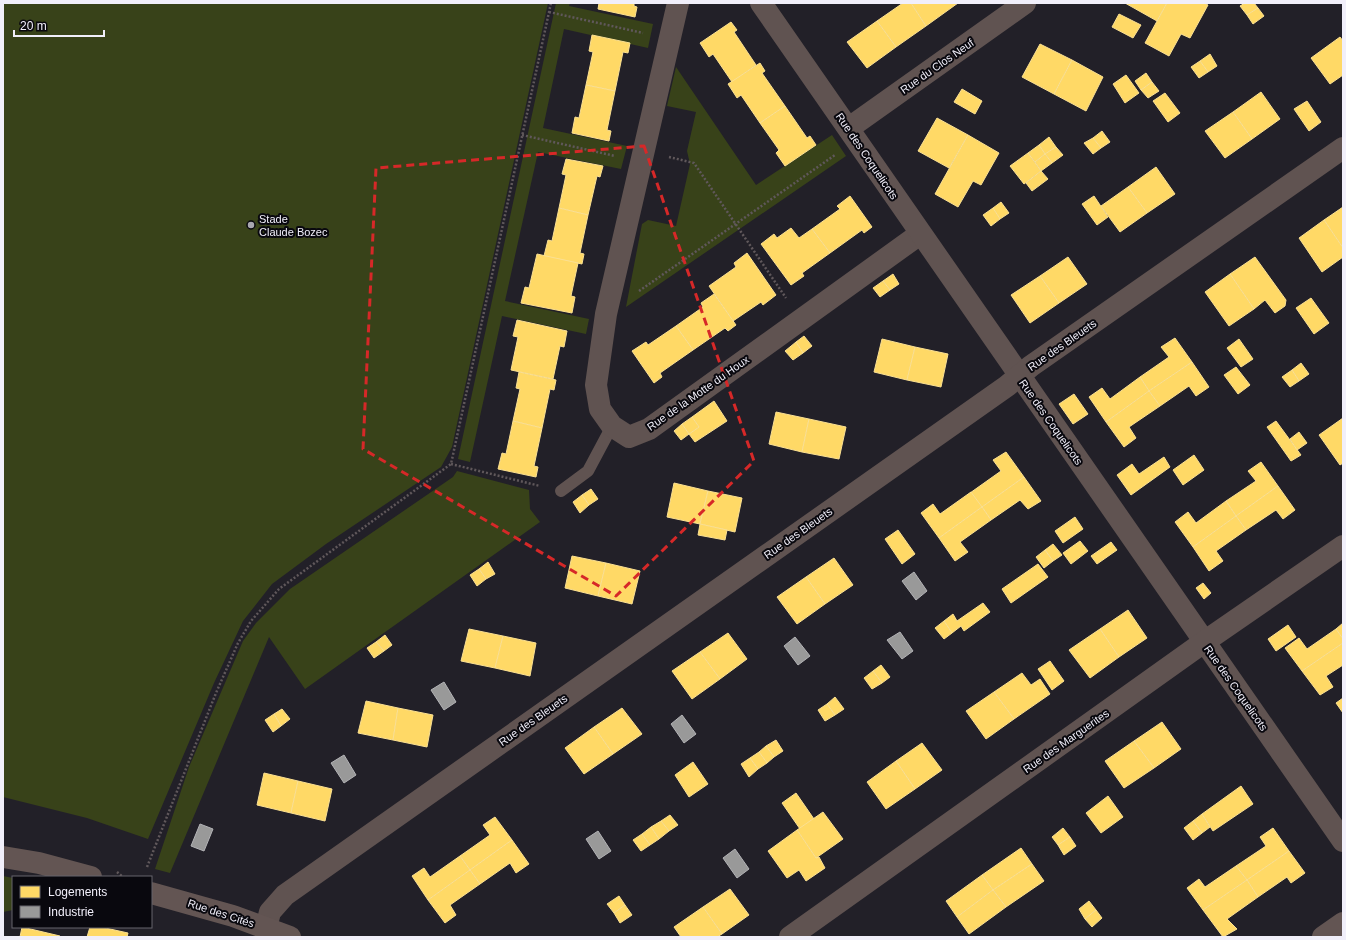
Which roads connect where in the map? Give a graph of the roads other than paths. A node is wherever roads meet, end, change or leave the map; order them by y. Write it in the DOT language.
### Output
graph roads {
  1 [pos="678,3"];
  2 [pos="761,3"];
  3 [pos="1025,3"];
  4 [pos="853,134"];
  5 [pos="1343,148"];
  6 [pos="920,234"];
  7 [pos="1019,376"];
  8 [pos="612,426"];
  9 [pos="560,491"];
  10 [pos="1343,546"];
  11 [pos="1204,642"];
  12 [pos="1343,841"];
  13 [pos="3,857"];
  14 [pos="88,876"];
  15 [pos="152,892"];
  16 [pos="1343,923"];
  17 [pos="266,928"];
  18 [pos="290,937"];
  19 [pos="790,937"];
  20 [pos="1323,937"];
  1 -- 8 [label="street, Rue de la Motte du Houx"];
  2 -- 4 [label="street, Rue des Coquelicots"];
  3 -- 4 [label="street, Rue du Clos Neuf"];
  4 -- 6 [label="street, Rue des Coquelicots"];
  5 -- 7 [label="street, Rue des Bleuets"];
  6 -- 7 [label="street, Rue des Coquelicots"];
  6 -- 8 [label="street, Rue de la Motte du Houx"];
  7 -- 11 [label="street, Rue des Coquelicots"];
  7 -- 17 [label="street, Rue des Bleuets"];
  8 -- 9 [label="lane"];
  10 -- 11 [label="street, Rue des Marguerites"];
  11 -- 12 [label="street, Rue des Coquelicots"];
  11 -- 19 [label="street, Rue des Marguerites"];
  13 -- 14 [label="street"];
  15 -- 17 [label="street, Rue des Cités"];
  16 -- 20 [label="street"];
  17 -- 18 [label="street, Rue des Cités"];
}
